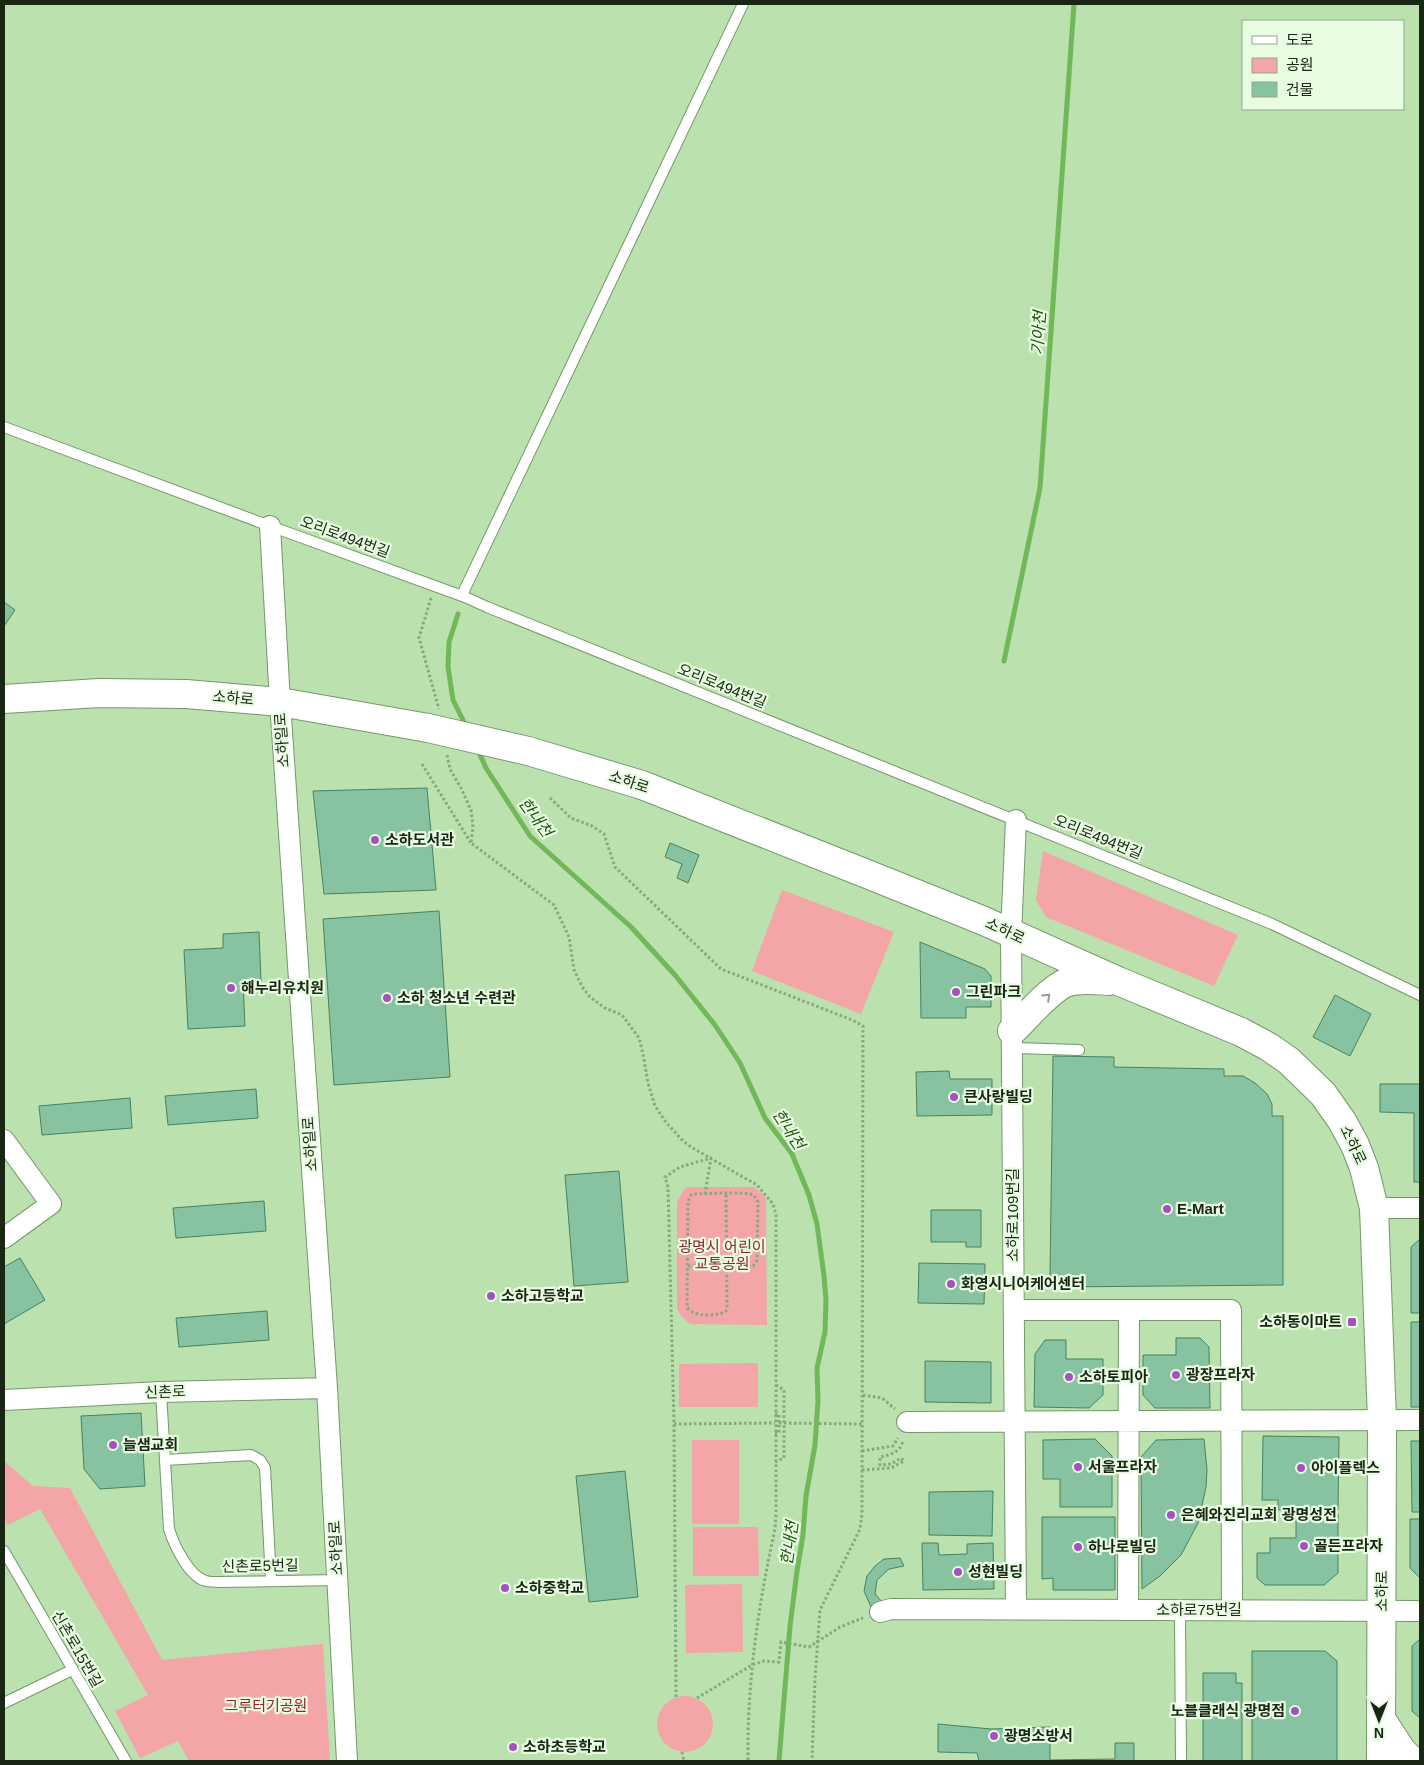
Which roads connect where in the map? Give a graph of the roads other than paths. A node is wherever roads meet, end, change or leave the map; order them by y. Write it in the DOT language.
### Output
graph roads {
  1 [pos="743,4"];
  2 [pos="4,427"];
  3 [pos="270,526"];
  4 [pos="463,596"];
  5 [pos="4,699"];
  6 [pos="280,702"];
  7 [pos="1016,820"];
  8 [pos="1011,934"];
  9 [pos="1118,981"];
  10 [pos="1420,995"];
  11 [pos="1012,1040"];
  12 [pos="1079,1050"];
  13 [pos="4,1140"];
  14 [pos="1374,1208"];
  15 [pos="1420,1208"];
  16 [pos="4,1238"];
  17 [pos="1014,1310"];
  18 [pos="1129,1310"];
  19 [pos="327,1388"];
  20 [pos="161,1392"];
  21 [pos="4,1400"];
  22 [pos="1382,1420"];
  23 [pos="1420,1420"];
  24 [pos="1129,1421"];
  25 [pos="1232,1421"];
  26 [pos="907,1422"];
  27 [pos="1015,1422"];
  28 [pos="165,1460"];
  29 [pos="4,1551"];
  30 [pos="8,1568"];
  31 [pos="271,1580"];
  32 [pos="338,1580"];
  33 [pos="1016,1609"];
  34 [pos="1128,1610"];
  35 [pos="1180,1610"];
  36 [pos="1232,1610"];
  37 [pos="1382,1611"];
  38 [pos="1420,1611"];
  39 [pos="880,1612"];
  40 [pos="72,1670"];
  41 [pos="4,1704"];
  42 [pos="1381,1719"];
  43 [pos="126,1761"];
  44 [pos="347,1761"];
  45 [pos="1181,1761"];
  46 [pos="1381,1761"];
  47 [pos="1412,1761"];
  1 -- 4 [label="lane"];
  2 -- 3 [label="lane, 오리로494번길"];
  3 -- 4 [label="lane, 오리로494번길"];
  3 -- 6 [label="street, 소하일로"];
  4 -- 7 [label="lane, 오리로494번길"];
  5 -- 6 [label="street, 소하로"];
  6 -- 8 [label="street, 소하로, bridge"];
  6 -- 19 [label="street, 소하일로"];
  7 -- 8 [label="street, 소하로109번길"];
  7 -- 10 [label="lane, 오리로494번길"];
  8 -- 9 [label="street, 소하로"];
  8 -- 11 [label="street, 소하로109번길"];
  11 -- 9 [label="street, one-way"];
  9 -- 14 [label="street, 소하로"];
  11 -- 12 [label="lane"];
  11 -- 17 [label="street, 소하로109번길"];
  13 -- 16 [label="street"];
  14 -- 15 [label="street"];
  14 -- 22 [label="street, 소하로"];
  17 -- 18 [label="street"];
  17 -- 27 [label="street, 소하로109번길"];
  18 -- 24 [label="street"];
  18 -- 25 [label="street"];
  19 -- 20 [label="street, 신촌로"];
  19 -- 32 [label="street, 소하일로"];
  20 -- 21 [label="street, 신촌로"];
  20 -- 28 [label="lane, 신촌로5번길"];
  22 -- 23 [label="street"];
  22 -- 25 [label="street"];
  22 -- 37 [label="street, 소하로"];
  24 -- 25 [label="street"];
  24 -- 27 [label="street"];
  24 -- 34 [label="street"];
  25 -- 36 [label="street"];
  26 -- 27 [label="street"];
  27 -- 33 [label="street, 소하로109번길"];
  28 -- 31 [label="lane, 신촌로5번길"];
  28 -- 31 [label="lane"];
  29 -- 30 [label="lane, 신촌로15번길"];
  30 -- 40 [label="lane, 신촌로15번길"];
  31 -- 32 [label="lane, 신촌로5번길"];
  32 -- 44 [label="street, 소하일로"];
  33 -- 34 [label="street, 소하로75번길"];
  33 -- 39 [label="street, 소하로75번길"];
  34 -- 35 [label="street, 소하로75번길"];
  35 -- 36 [label="street, 소하로75번길"];
  35 -- 45 [label="lane"];
  36 -- 37 [label="street, 소하로75번길"];
  37 -- 38 [label="street, 소하로75번길"];
  37 -- 42 [label="street, 소하로"];
  40 -- 41 [label="lane"];
  40 -- 43 [label="lane, 신촌로15번길"];
  42 -- 46 [label="street, 소하로"];
  42 -- 47 [label="street"];
}
